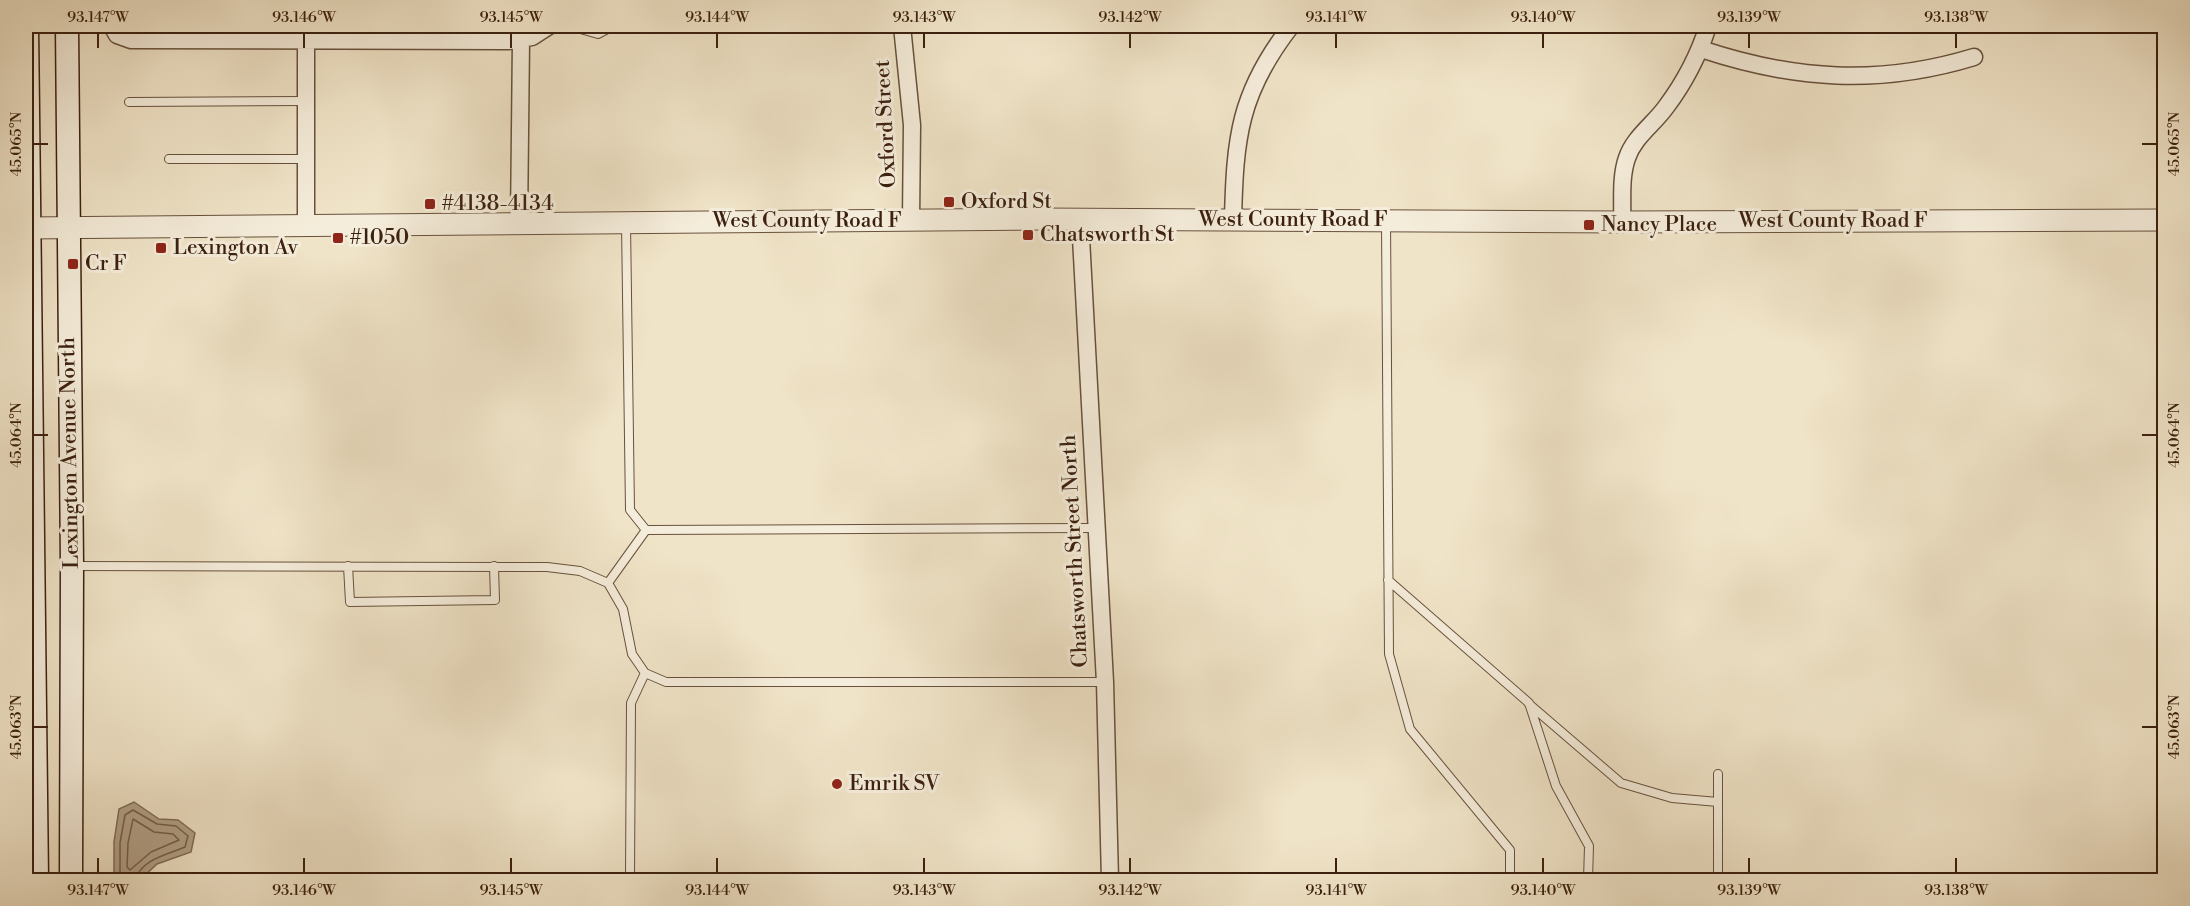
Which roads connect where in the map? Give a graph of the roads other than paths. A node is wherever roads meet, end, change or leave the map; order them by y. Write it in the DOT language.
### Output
graph roads {
  1 [pos="27,26"];
  2 [pos="67,26"];
  3 [pos="112,26"];
  4 [pos="549,26"];
  5 [pos="570,26"];
  6 [pos="613,26"];
  7 [pos="902,26"];
  8 [pos="1291,26"];
  9 [pos="1708,26"];
  10 [pos="520,40"];
  11 [pos="306,41"];
  12 [pos="1701,49"];
  13 [pos="1974,57"];
  14 [pos="306,101"];
  15 [pos="129,102"];
  16 [pos="169,159"];
  17 [pos="306,159"];
  18 [pos="1080,219"];
  19 [pos="1233,219"];
  20 [pos="911,220"];
  21 [pos="1386,220"];
  22 [pos="2164,220"];
  23 [pos="626,222"];
  24 [pos="1622,222"];
  25 [pos="519,223"];
  26 [pos="306,224"];
  27 [pos="68,227"];
  28 [pos="27,228"];
  29 [pos="1097,528"];
  30 [pos="646,530"];
  31 [pos="72,566"];
  32 [pos="348,566"];
  33 [pos="494,566"];
  34 [pos="1389,580"];
  35 [pos="608,583"];
  36 [pos="645,673"];
  37 [pos="1105,682"];
  38 [pos="1529,704"];
  39 [pos="1718,774"];
  40 [pos="1718,802"];
  41 [pos="37,880"];
  42 [pos="71,880"];
  43 [pos="630,880"];
  44 [pos="1110,880"];
  45 [pos="1510,880"];
  46 [pos="1588,880"];
  47 [pos="1718,880"];
  1 -- 28 [label="main road, Lexington Avenue North"];
  2 -- 27 [label="main road, Lexington Avenue North"];
  3 -- 11 [label="street"];
  4 -- 10 [label="street"];
  5 -- 6 [label="lane"];
  7 -- 20 [label="street, Oxford Street"];
  8 -- 19 [label="street"];
  9 -- 12 [label="street"];
  10 -- 11 [label="street"];
  10 -- 25 [label="street"];
  11 -- 14 [label="street"];
  12 -- 13 [label="street"];
  12 -- 24 [label="street"];
  14 -- 15 [label="lane"];
  14 -- 17 [label="street"];
  16 -- 17 [label="lane"];
  17 -- 26 [label="street"];
  18 -- 19 [label="street, West County Road F"];
  18 -- 20 [label="street, West County Road F"];
  18 -- 29 [label="street, Chatsworth Street North"];
  19 -- 21 [label="street, West County Road F"];
  20 -- 23 [label="street, West County Road F"];
  21 -- 24 [label="street, West County Road F"];
  21 -- 34 [label="lane"];
  22 -- 24 [label="street, West County Road F"];
  23 -- 25 [label="street, West County Road F"];
  23 -- 30 [label="lane"];
  25 -- 26 [label="street, West County Road F"];
  26 -- 27 [label="street, West County Road F"];
  27 -- 28 [label="street, West County Road F"];
  27 -- 31 [label="main road, Lexington Avenue North"];
  28 -- 41 [label="main road, Lexington Avenue North"];
  29 -- 30 [label="lane"];
  29 -- 37 [label="street, Chatsworth Street North"];
  30 -- 35 [label="lane"];
  31 -- 32 [label="lane"];
  31 -- 42 [label="main road, Lexington Avenue North"];
  32 -- 33 [label="lane"];
  32 -- 33 [label="lane"];
  33 -- 35 [label="lane"];
  34 -- 38 [label="lane"];
  34 -- 45 [label="lane"];
  35 -- 36 [label="lane"];
  36 -- 37 [label="lane"];
  36 -- 43 [label="lane"];
  37 -- 44 [label="street, Chatsworth Street North"];
  38 -- 40 [label="lane"];
  38 -- 46 [label="lane"];
  39 -- 40 [label="lane"];
  40 -- 47 [label="lane"];
}
